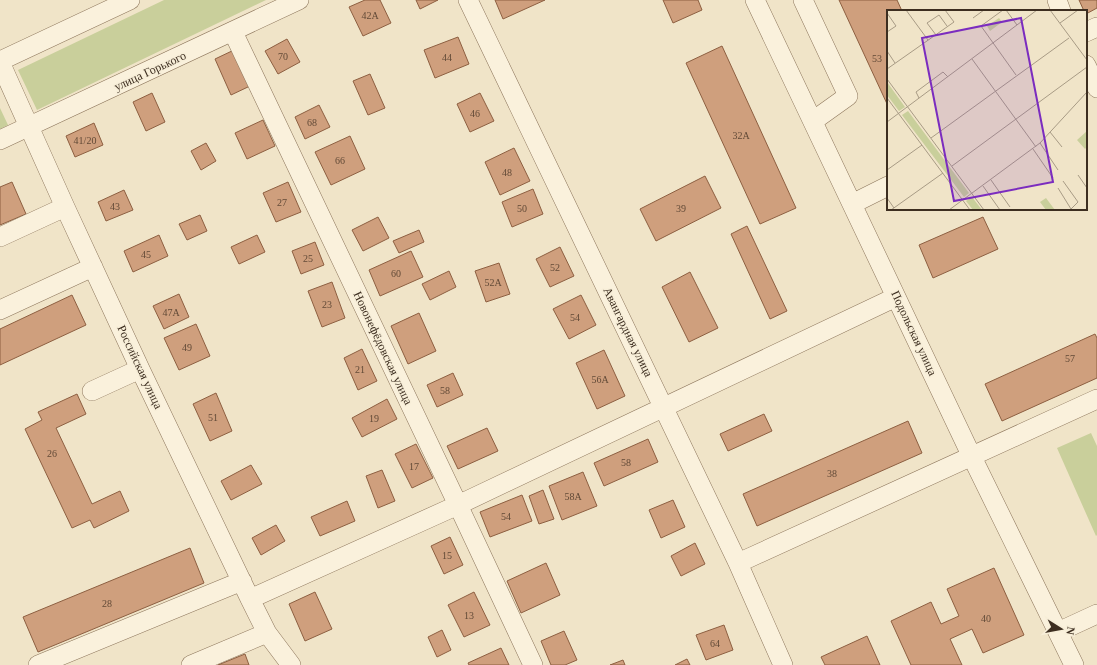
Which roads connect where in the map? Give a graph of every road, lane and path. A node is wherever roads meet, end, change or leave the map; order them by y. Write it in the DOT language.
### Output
graph roads {
  1 [pos="130,0"];
  2 [pos="299,0"];
  3 [pos="468,0"];
  4 [pos="755,0"];
  5 [pos="803,0"];
  6 [pos="1056,0"];
  7 [pos="1061,10"];
  8 [pos="1097,27"];
  9 [pos="233,32"];
  10 [pos="1087,32"];
  11 [pos="0,61"];
  12 [pos="1087,66"];
  13 [pos="1097,88"];
  14 [pos="813,121"];
  15 [pos="30,127"];
  16 [pos="0,140"];
  17 [pos="887,186"];
  18 [pos="852,204"];
  19 [pos="65,207"];
  20 [pos="0,237"];
  21 [pos="93,267"];
  22 [pos="896,297"];
  23 [pos="0,310"];
  24 [pos="140,369"];
  25 [pos="92,391"];
  26 [pos="1097,399"];
  27 [pos="663,406"];
  28 [pos="972,457"];
  29 [pos="458,505"];
  30 [pos="738,563"];
  31 [pos="242,581"];
  32 [pos="250,599"];
  33 [pos="1097,614"];
  34 [pos="1058,632"];
  35 [pos="268,633"];
  36 [pos="38,665"];
  37 [pos="191,665"];
  38 [pos="292,665"];
  39 [pos="532,665"];
  40 [pos="783,665"];
  41 [pos="1074,665"];
  1 -- 11 [label="street"];
  2 -- 9 [label="street, улица Горького"];
  3 -- 27 [label="street, Авангардная улица"];
  4 -- 14 [label="street, Подольская улица"];
  5 -- 14 [label="street"];
  6 -- 7 [label="street"];
  8 -- 10 [label="street"];
  9 -- 15 [label="street, улица Горького"];
  9 -- 29 [label="street, Новонефёдовская улица"];
  11 -- 15 [label="street, Российская улица"];
  12 -- 13 [label="street"];
  14 -- 18 [label="street, Подольская улица"];
  15 -- 16 [label="street, улица Горького"];
  15 -- 19 [label="street, Российская улица"];
  17 -- 18 [label="street"];
  18 -- 22 [label="street, Подольская улица"];
  19 -- 20 [label="street"];
  19 -- 21 [label="street, Российская улица"];
  21 -- 23 [label="street"];
  21 -- 24 [label="street, Российская улица"];
  22 -- 27 [label="street"];
  22 -- 28 [label="street, Подольская улица"];
  24 -- 25 [label="street"];
  24 -- 31 [label="street, Российская улица"];
  26 -- 28 [label="street"];
  27 -- 29 [label="street"];
  27 -- 30 [label="street, Авангардная улица"];
  28 -- 30 [label="street"];
  28 -- 34 [label="street, Подольская улица"];
  29 -- 32 [label="street"];
  29 -- 39 [label="street, Новонефёдовская улица"];
  30 -- 40 [label="street, Авангардная улица"];
  31 -- 32 [label="street, Российская улица"];
  31 -- 36 [label="street"];
  32 -- 35 [label="street, Российская улица"];
  33 -- 34 [label="street"];
  34 -- 41 [label="street, Подольская улица"];
  35 -- 37 [label="street"];
  35 -- 38 [label="street, Российская улица"];
}
